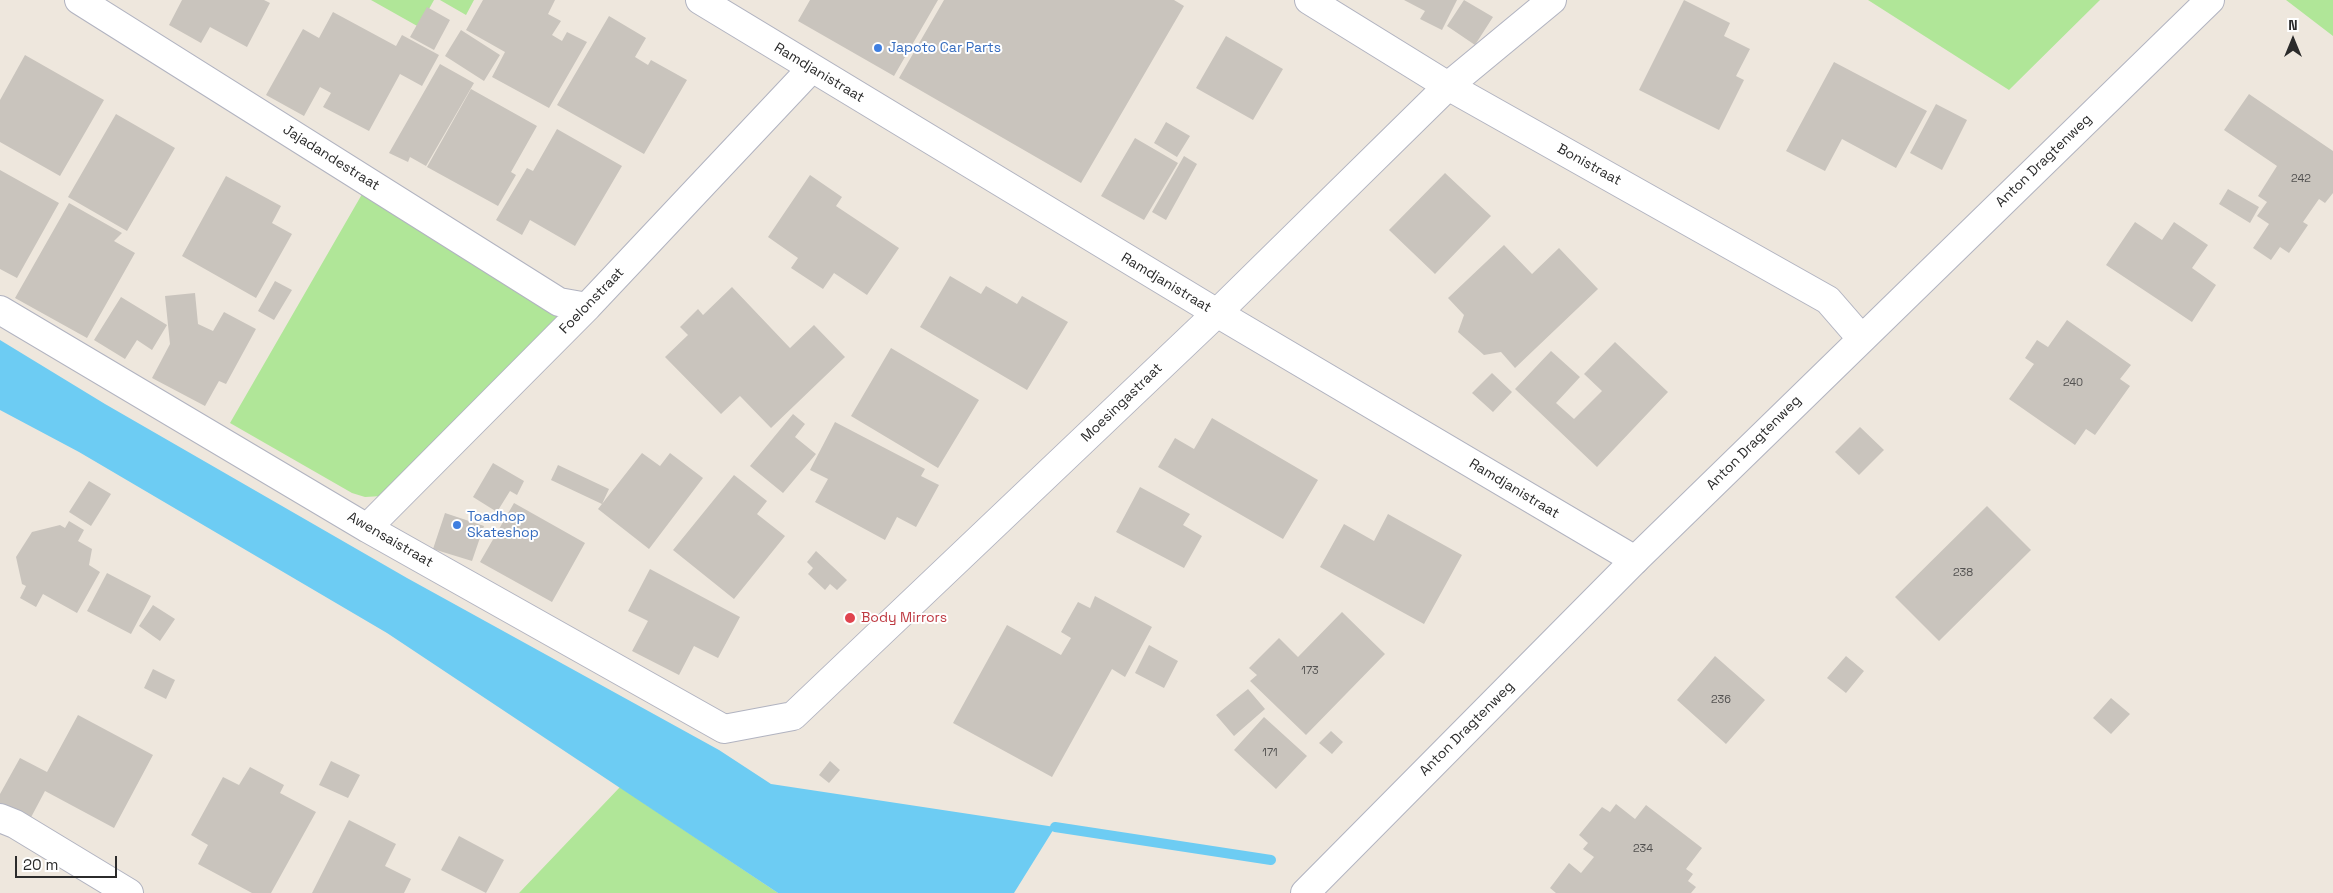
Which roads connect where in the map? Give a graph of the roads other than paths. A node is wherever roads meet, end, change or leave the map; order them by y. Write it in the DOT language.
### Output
graph roads {
  1 [pos="79,0"];
  2 [pos="700,0"];
  3 [pos="1309,0"];
  4 [pos="1552,0"];
  5 [pos="2210,0"];
  6 [pos="812,68"];
  7 [pos="1448,86"];
  8 [pos="587,307"];
  9 [pos="0,310"];
  10 [pos="1217,313"];
  11 [pos="1861,338"];
  12 [pos="367,528"];
  13 [pos="1635,560"];
  14 [pos="793,716"];
  15 [pos="0,818"];
  16 [pos="129,893"];
  17 [pos="1305,893"];
  1 -- 8 [label="street, Jajadandestraat"];
  2 -- 6 [label="street, Ramdjanistraat"];
  3 -- 7 [label="street, Bonistraat"];
  4 -- 7 [label="street, Moesingastraat"];
  5 -- 11 [label="street, Anton Dragtenweg"];
  6 -- 8 [label="street, Foelonstraat"];
  6 -- 10 [label="street, Ramdjanistraat"];
  7 -- 10 [label="street, Moesingastraat"];
  7 -- 11 [label="street, Bonistraat"];
  8 -- 12 [label="street, Foelonstraat"];
  9 -- 12 [label="street, Awensaistraat"];
  10 -- 13 [label="street, Ramdjanistraat"];
  10 -- 14 [label="street, Moesingastraat"];
  11 -- 13 [label="street, Anton Dragtenweg"];
  12 -- 14 [label="street, Awensaistraat"];
  13 -- 17 [label="street, Anton Dragtenweg"];
  15 -- 16 [label="street"];
}
